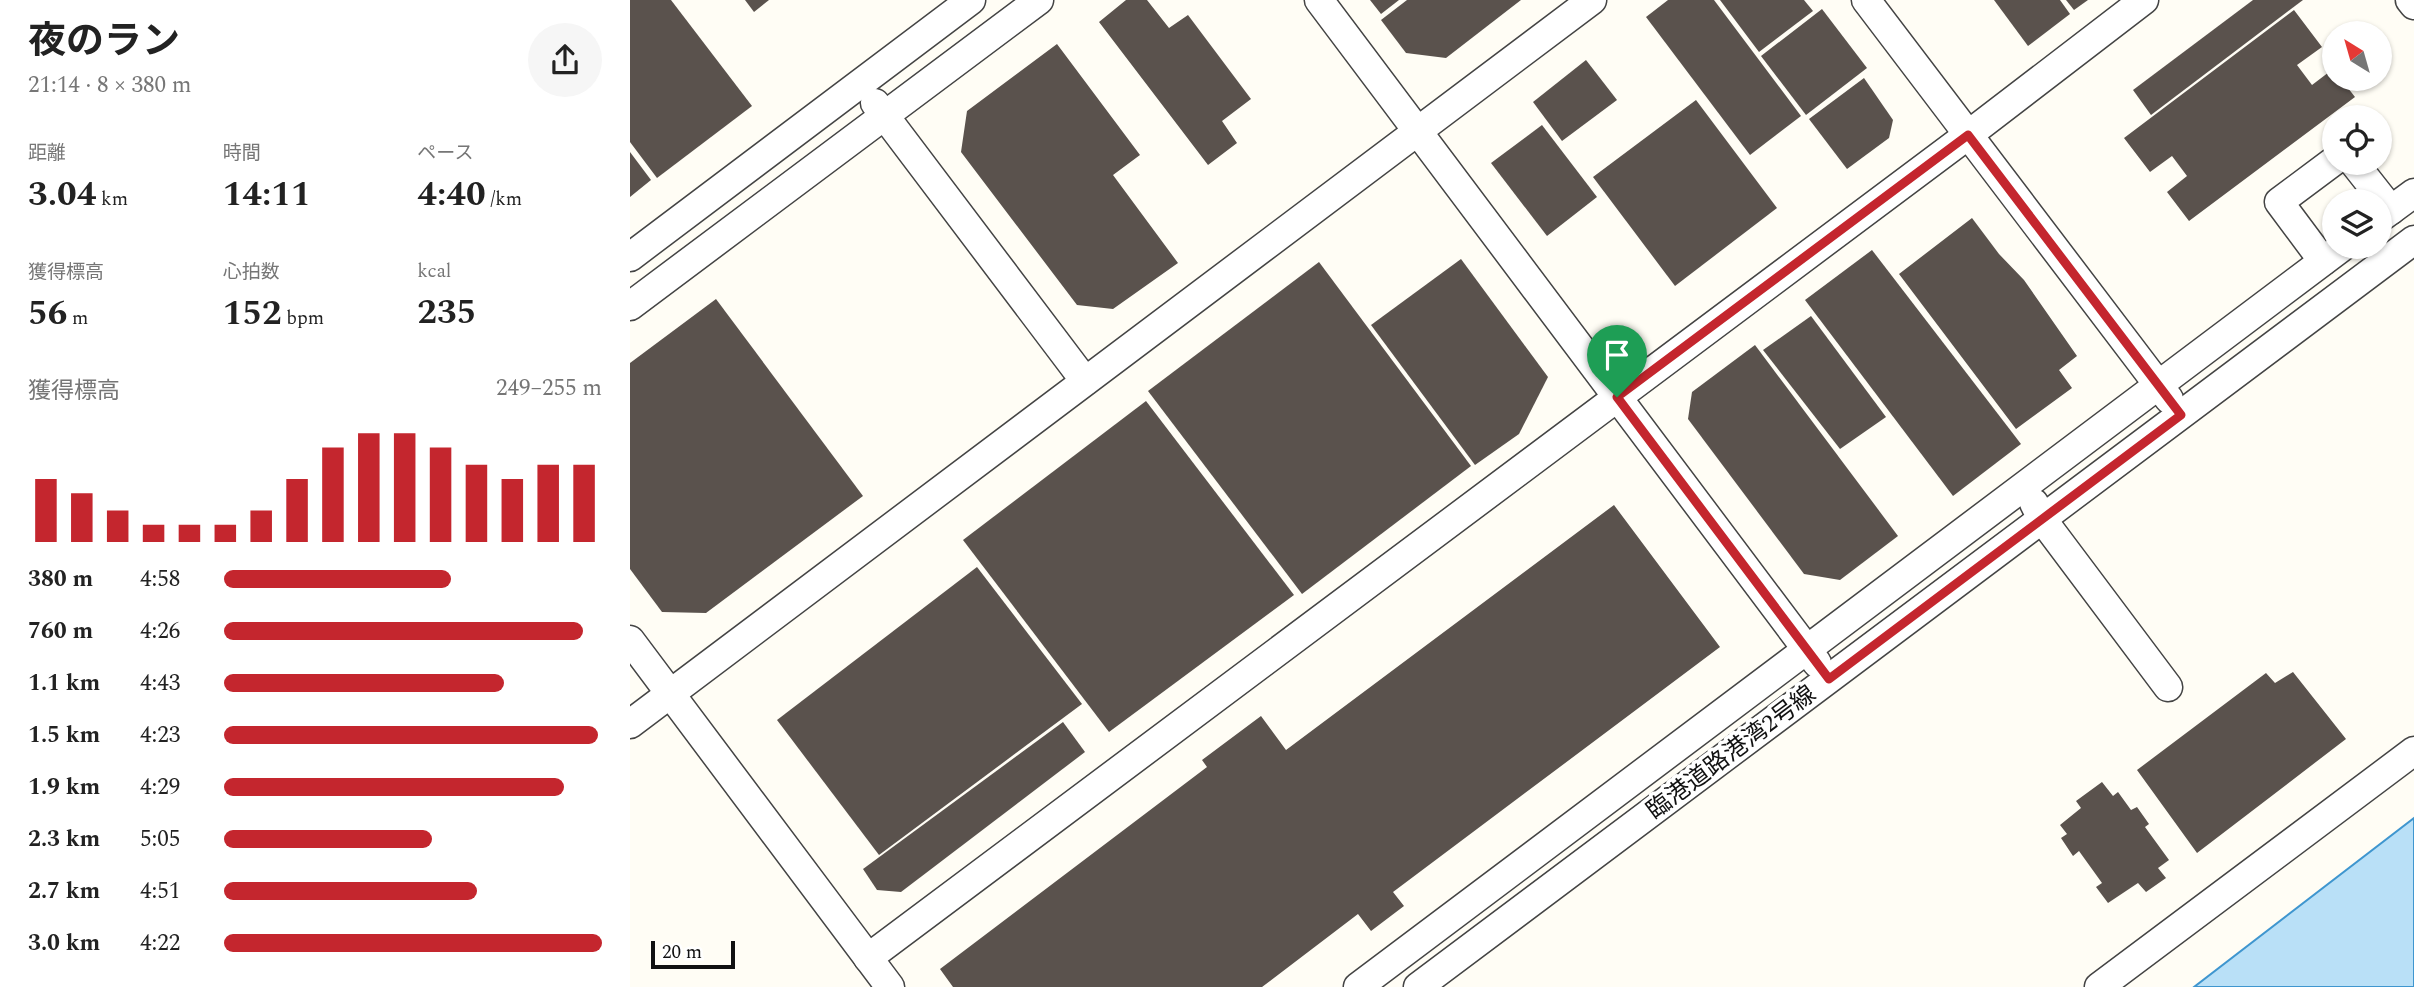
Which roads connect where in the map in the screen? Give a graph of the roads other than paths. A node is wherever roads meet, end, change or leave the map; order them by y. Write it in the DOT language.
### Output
graph roads {
  1 [pos="971,0"];
  2 [pos="1040,0"];
  3 [pos="1320,0"];
  4 [pos="1592,0"];
  5 [pos="1866,0"];
  6 [pos="2144,0"];
  7 [pos="2410,0"];
  8 [pos="2414,5"];
  9 [pos="860,84"];
  10 [pos="885,116"];
  11 [pos="1418,131"];
  12 [pos="1968,135"];
  13 [pos="2322,170"];
  14 [pos="2414,193"];
  15 [pos="2392,209"];
  16 [pos="2414,240"];
  17 [pos="2322,243"];
  18 [pos="630,257"];
  19 [pos="2326,259"];
  20 [pos="630,306"];
  21 [pos="1085,381"];
  22 [pos="2159,385"];
  23 [pos="1617,397"];
  24 [pos="2181,415"];
  25 [pos="2026,484"];
  26 [pos="2042,519"];
  27 [pos="630,640"];
  28 [pos="1807,649"];
  29 [pos="1829,679"];
  30 [pos="2168,687"];
  31 [pos="670,694"];
  32 [pos="630,724"];
  33 [pos="2414,751"];
  34 [pos="868,958"];
  35 [pos="1395,960"];
  36 [pos="1361,986"];
  37 [pos="890,987"];
  38 [pos="1418,987"];
  39 [pos="2099,987"];
  1 -- 9 [label="street"];
  2 -- 10 [label="street"];
  3 -- 11 [label="street"];
  4 -- 11 [label="street"];
  5 -- 12 [label="street"];
  6 -- 12 [label="street"];
  7 -- 8 [label="street"];
  9 -- 10 [label="street"];
  9 -- 18 [label="street"];
  10 -- 20 [label="street"];
  10 -- 21 [label="street"];
  11 -- 21 [label="street"];
  11 -- 23 [label="street"];
  12 -- 22 [label="street"];
  12 -- 23 [label="street"];
  13 -- 17 [label="street"];
  14 -- 15 [label="street"];
  16 -- 24 [label="street, 臨港道路港湾2号線"];
  19 -- 22 [label="street, 臨港道路港湾2号線"];
  21 -- 31 [label="street"];
  22 -- 24 [label="street"];
  22 -- 25 [label="street, 臨港道路港湾2号線"];
  23 -- 28 [label="street"];
  23 -- 34 [label="street"];
  24 -- 26 [label="street, 臨港道路港湾2号線"];
  25 -- 26 [label="street"];
  25 -- 28 [label="street, 臨港道路港湾2号線"];
  26 -- 29 [label="street, 臨港道路港湾2号線"];
  26 -- 30 [label="street"];
  27 -- 31 [label="street"];
  28 -- 29 [label="street"];
  28 -- 35 [label="street, 臨港道路港湾2号線"];
  29 -- 38 [label="street, 臨港道路港湾2号線"];
  31 -- 32 [label="street"];
  31 -- 34 [label="street"];
  33 -- 39 [label="street"];
  34 -- 37 [label="street"];
  35 -- 36 [label="street, 臨港道路港湾2号線"];
  35 -- 38 [label="street"];
}
